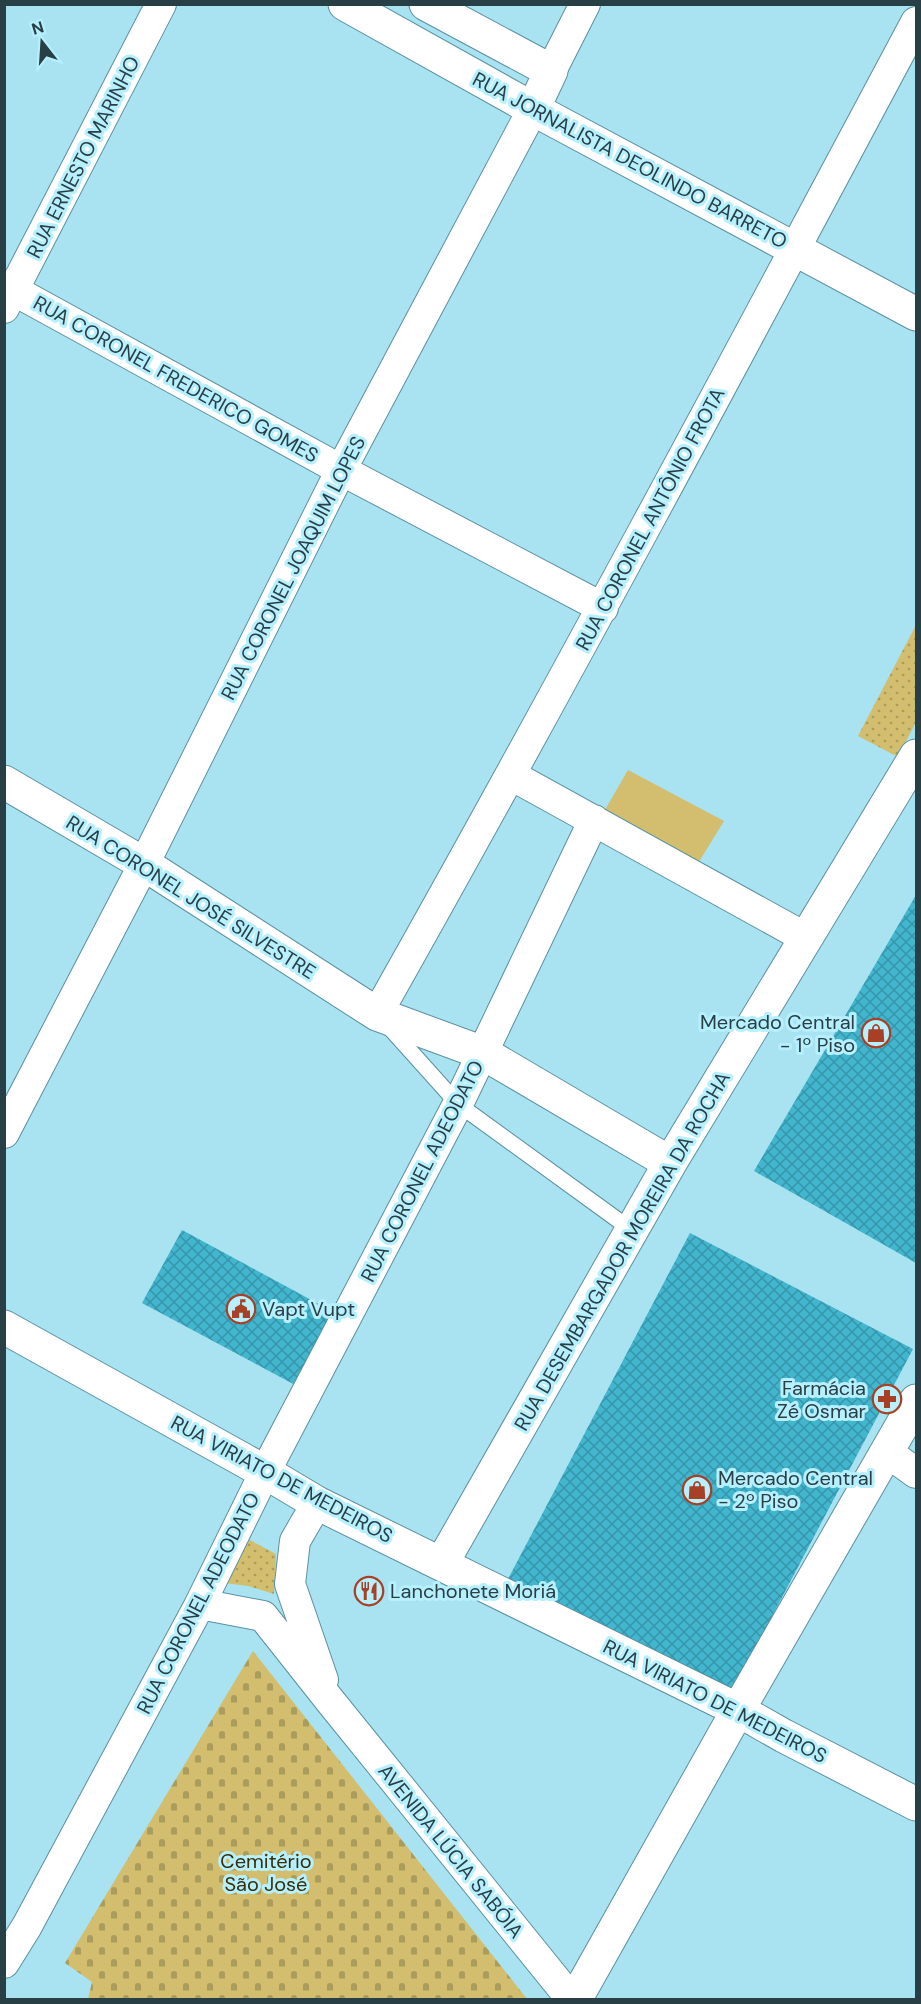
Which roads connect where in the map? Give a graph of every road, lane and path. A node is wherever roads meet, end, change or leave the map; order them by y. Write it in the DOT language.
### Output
graph roads {
  1 [pos="161,4"];
  2 [pos="345,4"];
  3 [pos="426,4"];
  4 [pos="585,4"];
  5 [pos="916,22"];
  6 [pos="551,71"];
  7 [pos="533,109"];
  8 [pos="795,249"];
  9 [pos="8,294"];
  10 [pos="916,314"];
  11 [pos="341,470"];
  12 [pos="603,608"];
  13 [pos="912,771"];
  14 [pos="512,775"];
  15 [pos="4,782"];
  16 [pos="594,820"];
  17 [pos="144,864"];
  18 [pos="806,938"];
  19 [pos="377,1014"];
  20 [pos="483,1053"];
  21 [pos="458,1104"];
  22 [pos="4,1133"];
  23 [pos="670,1163"];
  24 [pos="633,1231"];
  25 [pos="4,1327"];
  26 [pos="916,1401"];
  27 [pos="887,1452"];
  28 [pos="265,1472"];
  29 [pos="916,1473"];
  30 [pos="317,1503"];
  31 [pos="442,1563"];
  32 [pos="200,1604"];
  33 [pos="331,1702"];
  34 [pos="738,1710"];
  35 [pos="916,1804"];
  36 [pos="4,1963"];
  37 [pos="573,2000"];
  1 -- 9 [label="street, RUA ERNESTO MARINHO"];
  2 -- 7 [label="main road, RUA JORNALISTA DEOLINDO BARRETO"];
  3 -- 6 [label="main road"];
  4 -- 6 [label="street, RUA CORONEL JOAQUIM LOPES"];
  5 -- 8 [label="street, RUA CORONEL ANTÔNIO FROTA"];
  6 -- 7 [label="main road, RUA CORONEL JOAQUIM LOPES"];
  7 -- 8 [label="main road, RUA JORNALISTA DEOLINDO BARRETO"];
  7 -- 11 [label="street, RUA CORONEL JOAQUIM LOPES"];
  8 -- 10 [label="main road, RUA JORNALISTA DEOLINDO BARRETO"];
  8 -- 12 [label="street, RUA CORONEL ANTÔNIO FROTA"];
  9 -- 11 [label="street, RUA CORONEL FREDERICO GOMES"];
  11 -- 12 [label="street, RUA CORONEL FREDERICO GOMES"];
  11 -- 17 [label="street, RUA CORONEL JOAQUIM LOPES"];
  12 -- 14 [label="street, RUA CORONEL ANTÔNIO FROTA"];
  13 -- 18 [label="main road, RUA DESEMBARGADOR MOREIRA DA ROCHA"];
  14 -- 16 [label="street"];
  14 -- 19 [label="street, RUA CORONEL ANTÔNIO FROTA"];
  15 -- 17 [label="main road, RUA CORONEL JOSÉ SILVESTRE"];
  16 -- 18 [label="street"];
  16 -- 20 [label="street, RUA CORONEL ADEODATO"];
  17 -- 19 [label="main road, RUA CORONEL JOSÉ SILVESTRE"];
  17 -- 22 [label="street, RUA CORONEL JOAQUIM LOPES"];
  18 -- 23 [label="main road, RUA DESEMBARGADOR MOREIRA DA ROCHA"];
  19 -- 20 [label="main road, RUA CORONEL JOSÉ SILVESTRE"];
  19 -- 21 [label="lane, RUA CORONEL JOSÉ SILVESTRE"];
  20 -- 21 [label="street, RUA CORONEL ADEODATO"];
  20 -- 23 [label="main road, RUA CORONEL JOSÉ SILVESTRE"];
  21 -- 24 [label="lane, RUA CORONEL JOSÉ SILVESTRE"];
  21 -- 28 [label="street, RUA CORONEL ADEODATO"];
  23 -- 24 [label="main road, RUA DESEMBARGADOR MOREIRA DA ROCHA"];
  24 -- 31 [label="main road, RUA DESEMBARGADOR MOREIRA DA ROCHA"];
  25 -- 28 [label="main road, RUA VIRIATO DE MEDEIROS"];
  26 -- 27 [label="main road"];
  27 -- 29 [label="street"];
  27 -- 34 [label="main road"];
  28 -- 30 [label="main road, RUA VIRIATO DE MEDEIROS"];
  28 -- 32 [label="street, RUA CORONEL ADEODATO"];
  30 -- 31 [label="main road, RUA VIRIATO DE MEDEIROS"];
  30 -- 33 [label="street, AVENIDA LÚCIA SABÓIA"];
  31 -- 34 [label="main road, RUA VIRIATO DE MEDEIROS"];
  32 -- 33 [label="street, AVENIDA LÚCIA SABÓIA"];
  32 -- 36 [label="street, RUA CORONEL ADEODATO"];
  33 -- 37 [label="street, AVENIDA LÚCIA SABÓIA"];
  34 -- 35 [label="main road, RUA VIRIATO DE MEDEIROS"];
  34 -- 37 [label="main road"];
}
